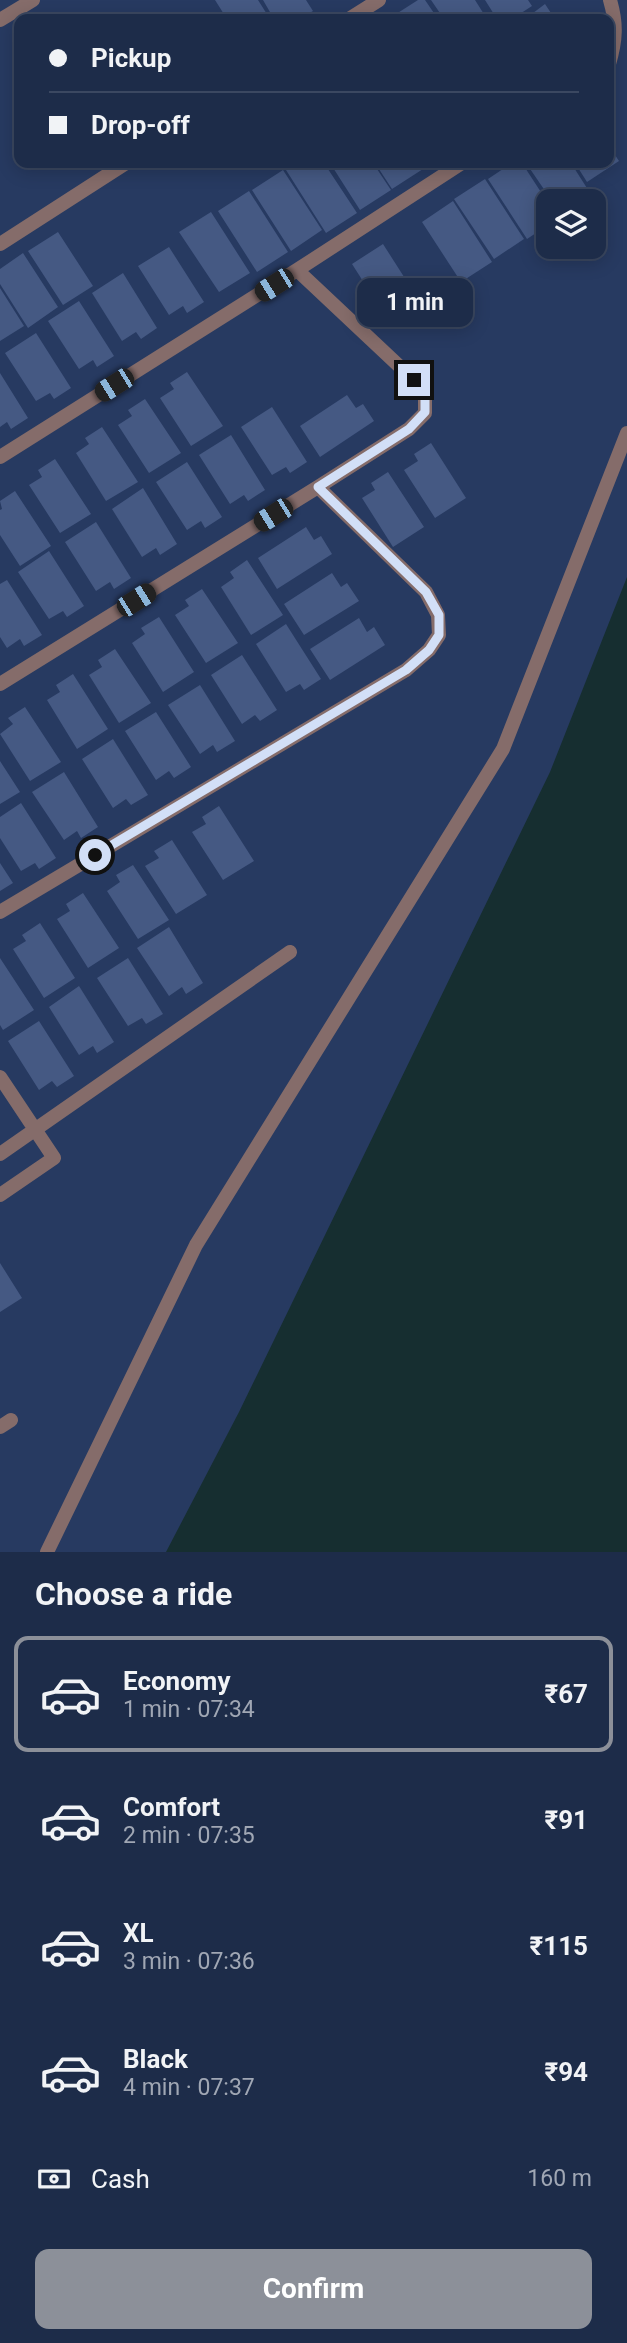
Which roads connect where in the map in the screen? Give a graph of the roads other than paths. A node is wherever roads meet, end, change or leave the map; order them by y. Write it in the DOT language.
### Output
graph roads {
  1 [pos="33,0"];
  2 [pos="379,0"];
  3 [pos="357,14"];
  4 [pos="614,15"];
  5 [pos="0,20"];
  6 [pos="614,48"];
  7 [pos="119,168"];
  8 [pos="454,168"];
  9 [pos="0,244"];
  10 [pos="297,271"];
  11 [pos="627,433"];
  12 [pos="0,457"];
  13 [pos="318,487"];
  14 [pos="0,684"];
  15 [pos="0,912"];
  16 [pos="290,952"];
  17 [pos="0,1077"];
  18 [pos="36,1131"];
  19 [pos="0,1154"];
  20 [pos="0,1195"];
  21 [pos="47,1552"];
  1 -- 5 [label="street"];
  2 -- 3 [label="street"];
  4 -- 6 [label="street"];
  7 -- 9 [label="street"];
  8 -- 10 [label="street"];
  10 -- 12 [label="street"];
  10 -- 13 [label="street"];
  11 -- 21 [label="street"];
  13 -- 14 [label="street"];
  13 -- 15 [label="street"];
  16 -- 18 [label="street"];
  17 -- 18 [label="street"];
  18 -- 19 [label="street"];
  18 -- 20 [label="street"];
}
